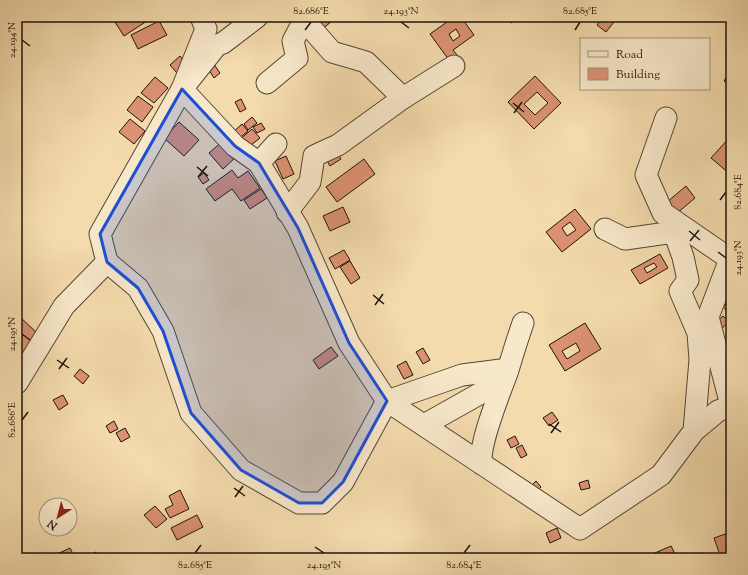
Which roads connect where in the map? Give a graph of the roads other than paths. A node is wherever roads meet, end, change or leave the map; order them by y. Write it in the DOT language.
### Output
graph roads {
  1 [pos="201,17"];
  2 [pos="257,17"];
  3 [pos="304,19"];
  4 [pos="454,66"];
  5 [pos="267,83"];
  6 [pos="182,89"];
  7 [pos="403,98"];
  8 [pos="666,118"];
  9 [pos="276,144"];
  10 [pos="259,163"];
  11 [pos="287,212"];
  12 [pos="605,229"];
  13 [pos="107,262"];
  14 [pos="523,323"];
  15 [pos="506,376"];
  16 [pos="17,383"];
  17 [pos="387,401"];
  18 [pos="731,405"];
  19 [pos="424,425"];
  20 [pos="694,431"];
  21 [pos="482,464"];
  1 -- 6 [label="street"];
  2 -- 6 [label="street"];
  3 -- 5 [label="street"];
  3 -- 7 [label="street"];
  4 -- 7 [label="street"];
  6 -- 10 [label="street"];
  6 -- 13 [label="street"];
  7 -- 11 [label="street"];
  8 -- 18 [label="street"];
  9 -- 10 [label="street"];
  10 -- 11 [label="street"];
  11 -- 17 [label="street"];
  12 -- 20 [label="street"];
  13 -- 16 [label="street"];
  13 -- 17 [label="street"];
  14 -- 15 [label="street"];
  15 -- 17 [label="street"];
  15 -- 19 [label="street"];
  15 -- 21 [label="street"];
  17 -- 19 [label="street"];
  18 -- 20 [label="street"];
  19 -- 21 [label="street"];
  20 -- 21 [label="street"];
}
